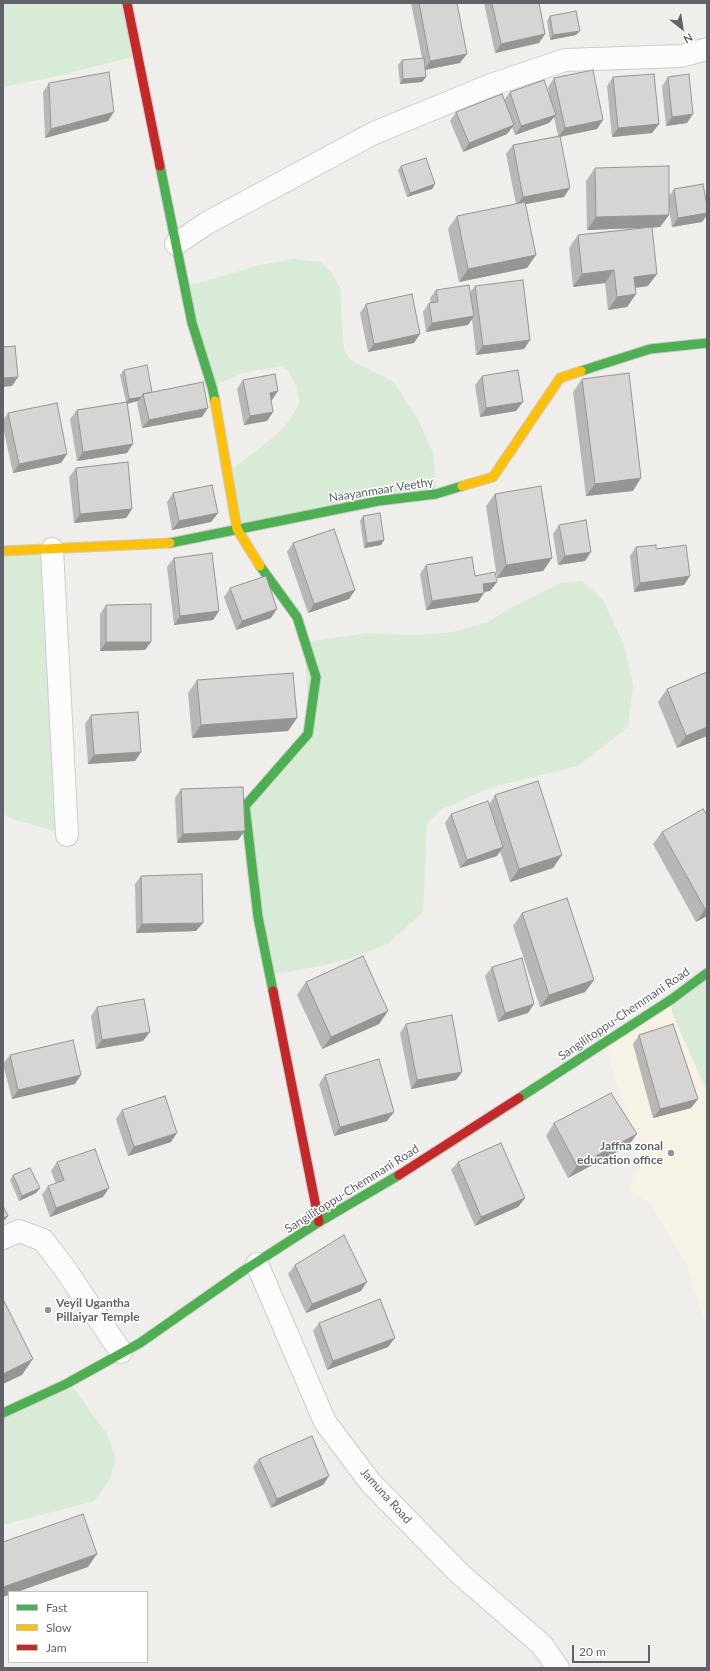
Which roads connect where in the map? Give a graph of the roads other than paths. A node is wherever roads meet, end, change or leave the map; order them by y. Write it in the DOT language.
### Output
graph roads {
  1 [pos="127,3"];
  2 [pos="707,50"];
  3 [pos="176,244"];
  4 [pos="707,343"];
  5 [pos="237,529"];
  6 [pos="52,549"];
  7 [pos="3,551"];
  8 [pos="67,835"];
  9 [pos="707,973"];
  10 [pos="319,1222"];
  11 [pos="3,1238"];
  12 [pos="257,1264"];
  13 [pos="121,1352"];
  14 [pos="3,1413"];
  15 [pos="558,1668"];
  1 -- 3 [label="street"];
  2 -- 3 [label="street"];
  3 -- 5 [label="street"];
  4 -- 5 [label="street, Naayanmaar Veethy"];
  5 -- 6 [label="street, Naayanmaar Veethy"];
  5 -- 10 [label="street"];
  6 -- 7 [label="street, Naayanmaar Veethy"];
  6 -- 8 [label="street"];
  9 -- 10 [label="street, Sangilitoppu-Chemmani Road"];
  10 -- 12 [label="street, Sangilitoppu-Chemmani Road"];
  11 -- 13 [label="street"];
  12 -- 13 [label="street, Sangilitoppu-Chemmani Road"];
  12 -- 15 [label="street, Jamuna Road"];
  13 -- 14 [label="street, Sangilitoppu-Chemmani Road"];
}
